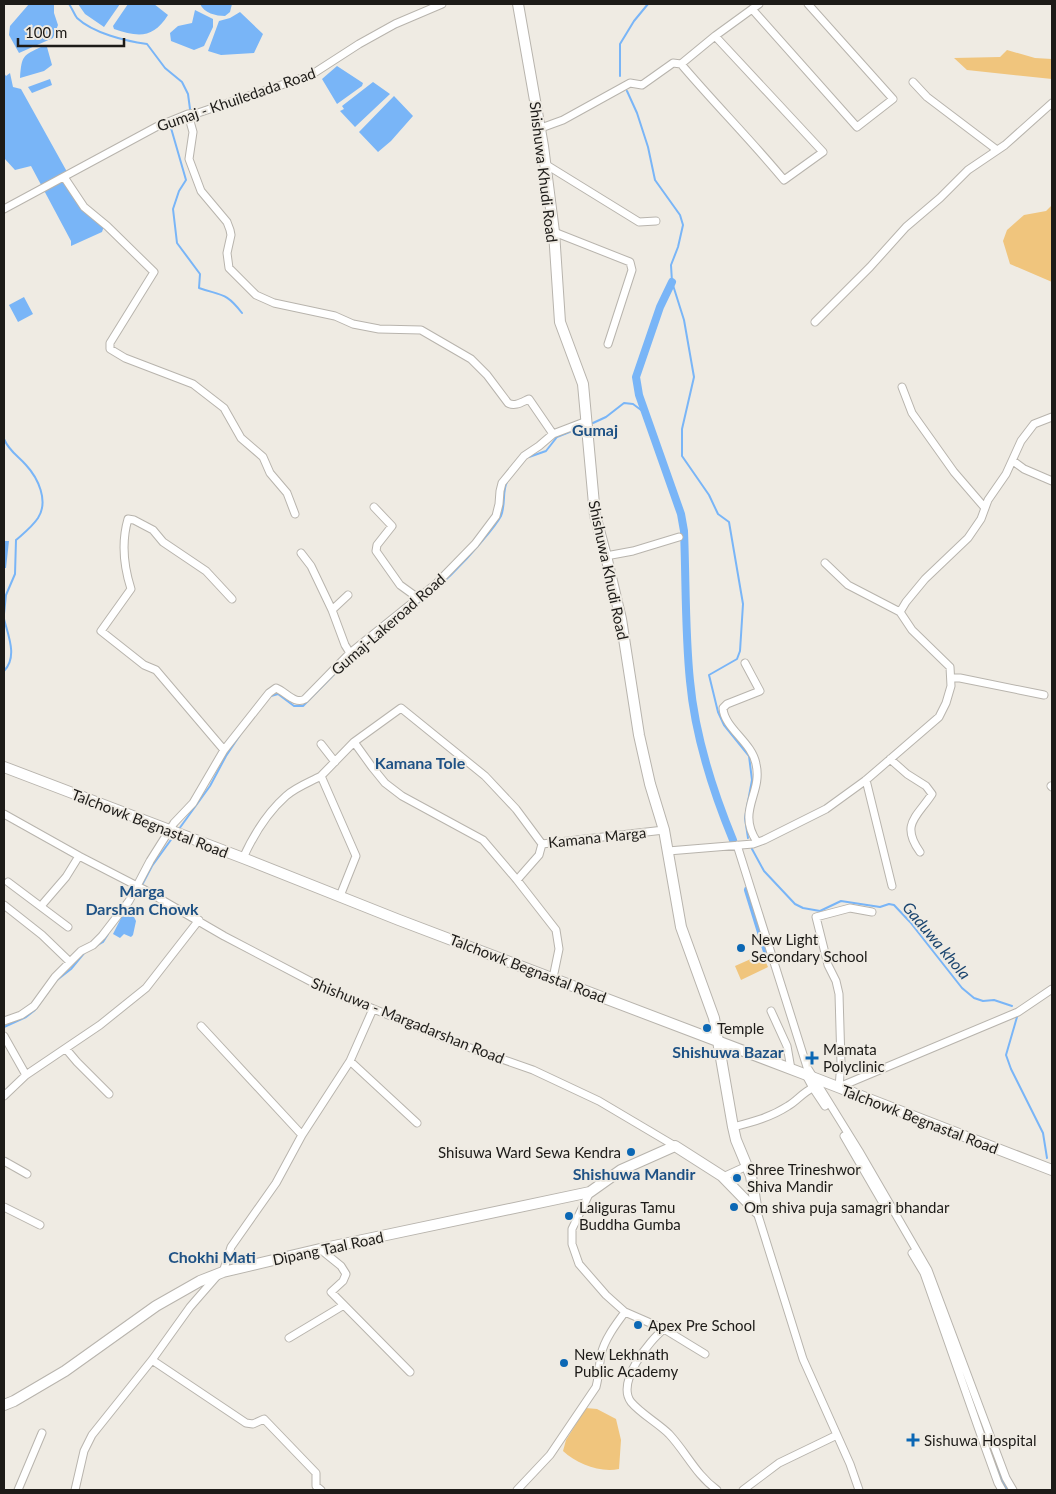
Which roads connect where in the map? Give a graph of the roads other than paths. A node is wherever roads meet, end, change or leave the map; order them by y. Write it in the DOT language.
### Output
graph roads {
  1 [pos="442,4"];
  2 [pos="518,4"];
  3 [pos="759,4"];
  4 [pos="808,4"];
  5 [pos="752,9"];
  6 [pos="715,36"];
  7 [pos="681,64"];
  8 [pos="912,82"];
  9 [pos="1052,103"];
  10 [pos="188,114"];
  11 [pos="541,128"];
  12 [pos="997,150"];
  13 [pos="545,164"];
  14 [pos="64,177"];
  15 [pos="4,209"];
  16 [pos="656,221"];
  17 [pos="554,232"];
  18 [pos="815,322"];
  19 [pos="608,344"];
  20 [pos="902,386"];
  21 [pos="1052,417"];
  22 [pos="587,421"];
  23 [pos="553,434"];
  24 [pos="1013,461"];
  25 [pos="1052,481"];
  26 [pos="374,507"];
  27 [pos="985,508"];
  28 [pos="295,514"];
  29 [pos="679,537"];
  30 [pos="301,553"];
  31 [pos="606,556"];
  32 [pos="825,563"];
  33 [pos="348,595"];
  34 [pos="232,598"];
  35 [pos="418,598"];
  36 [pos="332,610"];
  37 [pos="900,612"];
  38 [pos="350,653"];
  39 [pos="745,663"];
  40 [pos="951,678"];
  41 [pos="1044,695"];
  42 [pos="354,742"];
  43 [pos="321,744"];
  44 [pos="224,750"];
  45 [pos="890,759"];
  46 [pos="335,762"];
  47 [pos="4,767"];
  48 [pos="321,776"];
  49 [pos="866,780"];
  50 [pos="4,814"];
  51 [pos="664,830"];
  52 [pos="170,831"];
  53 [pos="757,842"];
  54 [pos="542,844"];
  55 [pos="737,845"];
  56 [pos="668,851"];
  57 [pos="920,852"];
  58 [pos="79,856"];
  59 [pos="243,858"];
  60 [pos="518,880"];
  61 [pos="8,882"];
  62 [pos="892,886"];
  63 [pos="140,887"];
  64 [pos="340,896"];
  65 [pos="4,905"];
  66 [pos="41,906"];
  67 [pos="872,912"];
  68 [pos="199,920"];
  69 [pos="68,926"];
  70 [pos="70,962"];
  71 [pos="553,978"];
  72 [pos="1052,989"];
  73 [pos="373,1010"];
  74 [pos="772,1011"];
  75 [pos="4,1021"];
  76 [pos="201,1026"];
  77 [pos="4,1036"];
  78 [pos="718,1041"];
  79 [pos="66,1049"];
  80 [pos="350,1061"];
  81 [pos="791,1069"];
  82 [pos="26,1075"];
  83 [pos="809,1076"];
  84 [pos="839,1087"];
  85 [pos="813,1088"];
  86 [pos="109,1094"];
  87 [pos="4,1096"];
  88 [pos="417,1124"];
  89 [pos="733,1127"];
  90 [pos="302,1135"];
  91 [pos="676,1146"];
  92 [pos="4,1161"];
  93 [pos="747,1166"];
  94 [pos="1052,1170"];
  95 [pos="27,1174"];
  96 [pos="723,1177"];
  97 [pos="590,1192"];
  98 [pos="4,1207"];
  99 [pos="757,1212"];
  100 [pos="40,1225"];
  101 [pos="320,1249"];
  102 [pos="220,1274"];
  103 [pos="344,1304"];
  104 [pos="625,1312"];
  105 [pos="664,1329"];
  106 [pos="289,1338"];
  107 [pos="705,1354"];
  108 [pos="152,1360"];
  109 [pos="410,1372"];
  110 [pos="4,1405"];
  111 [pos="42,1433"];
  112 [pos="837,1434"];
  113 [pos="18,1490"];
  114 [pos="75,1490"];
  115 [pos="321,1490"];
  116 [pos="517,1490"];
  117 [pos="717,1490"];
  118 [pos="743,1490"];
  119 [pos="859,1490"];
  120 [pos="1002,1490"];
  121 [pos="1013,1490"];
  1 -- 10 [label="street, Gumaj - Khuiledada Road"];
  2 -- 11 [label="main road, Shishuwa Khudi Road"];
  3 -- 5 [label="street"];
  4 -- 5 [label="street"];
  5 -- 6 [label="street"];
  6 -- 7 [label="street"];
  6 -- 7 [label="street"];
  7 -- 11 [label="street"];
  8 -- 12 [label="street"];
  9 -- 12 [label="street"];
  10 -- 14 [label="street, Gumaj - Khuiledada Road"];
  10 -- 23 [label="street"];
  11 -- 13 [label="main road, Shishuwa Khudi Road"];
  12 -- 18 [label="street"];
  13 -- 16 [label="street"];
  13 -- 17 [label="main road, Shishuwa Khudi Road"];
  14 -- 15 [label="street, Gumaj - Khuiledada Road"];
  14 -- 28 [label="street"];
  17 -- 19 [label="street"];
  17 -- 22 [label="main road, Shishuwa Khudi Road"];
  20 -- 27 [label="street"];
  21 -- 24 [label="street"];
  22 -- 23 [label="street, Gumaj-Lakeroad Road"];
  22 -- 31 [label="main road, Shishuwa Khudi Road"];
  23 -- 35 [label="street, Gumaj-Lakeroad Road"];
  24 -- 25 [label="street"];
  24 -- 27 [label="street"];
  26 -- 35 [label="street"];
  27 -- 37 [label="street"];
  29 -- 31 [label="street"];
  30 -- 36 [label="street"];
  31 -- 51 [label="main road, Shishuwa Khudi Road"];
  32 -- 37 [label="street"];
  33 -- 36 [label="street"];
  34 -- 44 [label="street"];
  35 -- 38 [label="street, Gumaj-Lakeroad Road"];
  36 -- 38 [label="street"];
  37 -- 40 [label="street"];
  38 -- 44 [label="street, Gumaj-Lakeroad Road"];
  39 -- 53 [label="street"];
  40 -- 41 [label="street"];
  40 -- 45 [label="street"];
  42 -- 46 [label="street, Kamana Marga"];
  42 -- 54 [label="street, Kamana Marga"];
  42 -- 60 [label="street"];
  43 -- 46 [label="street"];
  44 -- 52 [label="street, Gumaj-Lakeroad Road"];
  45 -- 49 [label="street"];
  45 -- 57 [label="street"];
  46 -- 48 [label="street, Kamana Marga"];
  47 -- 52 [label="main road, Talchowk Begnastal Road"];
  48 -- 59 [label="street, Kamana Marga"];
  48 -- 64 [label="street"];
  49 -- 53 [label="street"];
  49 -- 62 [label="street"];
  50 -- 58 [label="street, Shishuwa - Margadarshan Road"];
  51 -- 54 [label="street, Kamana Marga"];
  51 -- 56 [label="main road, Shishuwa Khudi Road"];
  52 -- 59 [label="main road, Talchowk Begnastal Road"];
  52 -- 63 [label="street, Gumaj-Lakeroad Road"];
  53 -- 55 [label="street"];
  54 -- 60 [label="street"];
  55 -- 56 [label="street"];
  55 -- 83 [label="street"];
  56 -- 78 [label="main road, Shishuwa Khudi Road"];
  58 -- 63 [label="street, Shishuwa - Margadarshan Road"];
  58 -- 66 [label="street"];
  59 -- 64 [label="main road, Talchowk Begnastal Road"];
  60 -- 71 [label="street"];
  61 -- 66 [label="street"];
  63 -- 68 [label="street, Shishuwa - Margadarshan Road"];
  63 -- 70 [label="street, Gumaj-Lakeroad Road"];
  64 -- 71 [label="main road, Talchowk Begnastal Road"];
  65 -- 70 [label="street"];
  66 -- 69 [label="street"];
  67 -- 84 [label="street"];
  68 -- 73 [label="street, Shishuwa - Margadarshan Road"];
  68 -- 79 [label="street"];
  70 -- 75 [label="street, Gumaj-Lakeroad Road"];
  71 -- 78 [label="main road, Talchowk Begnastal Road"];
  72 -- 84 [label="street"];
  73 -- 80 [label="street"];
  73 -- 91 [label="street, Shishuwa - Margadarshan Road"];
  74 -- 81 [label="street"];
  76 -- 90 [label="street"];
  77 -- 82 [label="street"];
  78 -- 81 [label="main road, Talchowk Begnastal Road"];
  78 -- 89 [label="main road, Shishuwa Khudi Road"];
  79 -- 82 [label="street"];
  79 -- 86 [label="street"];
  80 -- 88 [label="street"];
  80 -- 90 [label="street"];
  81 -- 83 [label="main road, Talchowk Begnastal Road"];
  82 -- 87 [label="street"];
  83 -- 84 [label="main road, Talchowk Begnastal Road"];
  83 -- 85 [label="street"];
  83 -- 121 [label="street"];
  84 -- 94 [label="main road, Talchowk Begnastal Road"];
  85 -- 89 [label="street"];
  85 -- 120 [label="street"];
  89 -- 93 [label="main road, Shishuwa Khudi Road"];
  90 -- 102 [label="street"];
  91 -- 96 [label="main road"];
  91 -- 97 [label="main road, Dipang Taal Road"];
  92 -- 95 [label="street"];
  93 -- 96 [label="street"];
  93 -- 99 [label="main road, Shishuwa Khudi Road"];
  96 -- 99 [label="main road"];
  97 -- 101 [label="main road, Dipang Taal Road"];
  97 -- 104 [label="street"];
  98 -- 100 [label="street"];
  99 -- 112 [label="street"];
  101 -- 102 [label="main road, Dipang Taal Road"];
  101 -- 103 [label="street"];
  102 -- 108 [label="street"];
  102 -- 110 [label="main road, Dipang Taal Road"];
  103 -- 106 [label="street"];
  103 -- 109 [label="street"];
  104 -- 105 [label="street"];
  104 -- 116 [label="street"];
  105 -- 107 [label="street"];
  105 -- 117 [label="street"];
  108 -- 114 [label="street"];
  108 -- 115 [label="street"];
  111 -- 113 [label="street"];
  112 -- 118 [label="street"];
  112 -- 119 [label="street"];
}
